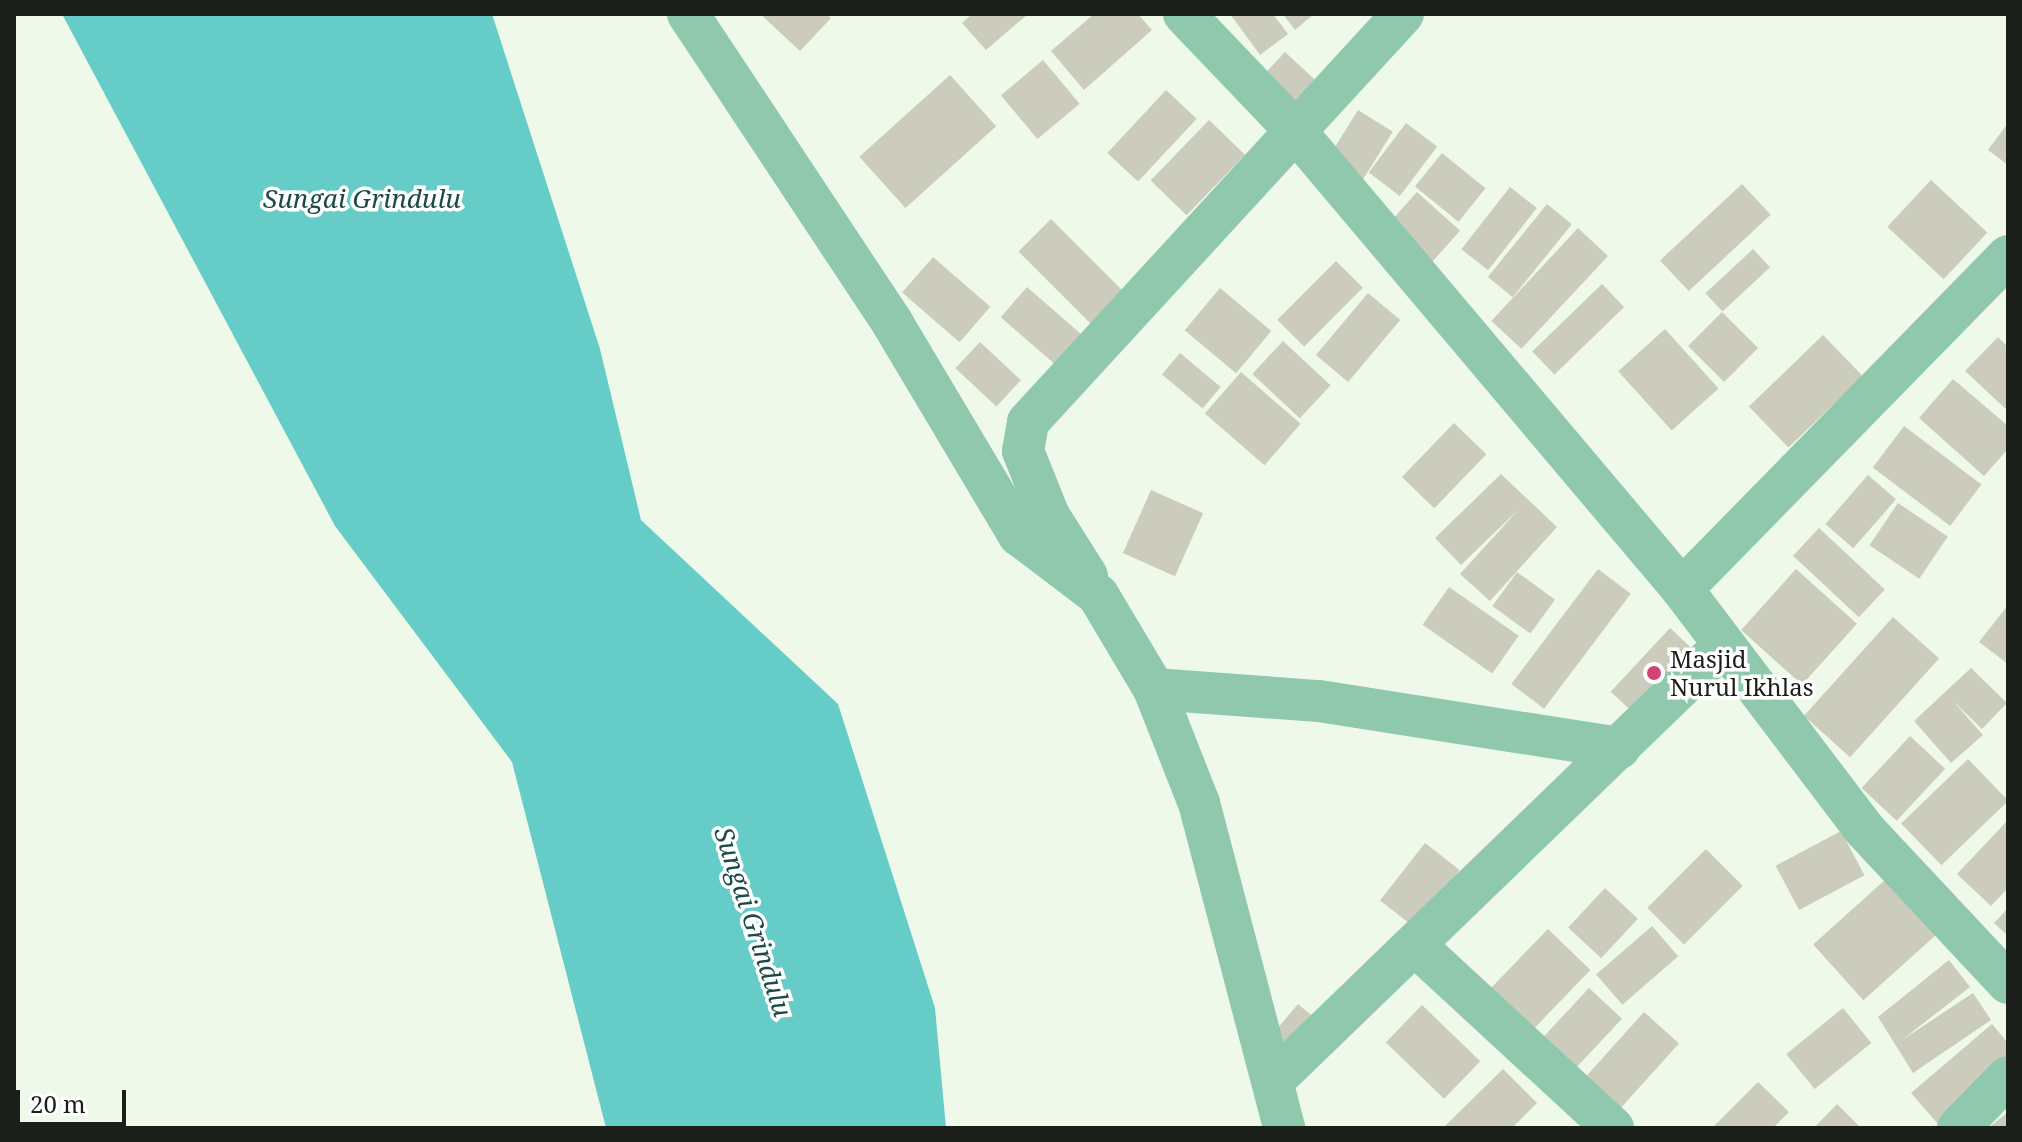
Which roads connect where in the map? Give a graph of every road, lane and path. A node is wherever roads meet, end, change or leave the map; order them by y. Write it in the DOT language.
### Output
graph roads {
  1 [pos="688,14"];
  2 [pos="1184,14"];
  3 [pos="1403,14"];
  4 [pos="1299,135"];
  5 [pos="2008,256"];
  6 [pos="1682,589"];
  7 [pos="1098,595"];
  8 [pos="1722,647"];
  9 [pos="1154,689"];
  10 [pos="1619,748"];
  11 [pos="1417,947"];
  12 [pos="2008,983"];
  13 [pos="2008,1077"];
  14 [pos="1273,1081"];
  15 [pos="1284,1128"];
  16 [pos="1613,1128"];
  17 [pos="1958,1128"];
  1 -- 7 [label="street"];
  2 -- 4 [label="street"];
  3 -- 4 [label="street"];
  4 -- 6 [label="street"];
  4 -- 7 [label="street"];
  5 -- 6 [label="street"];
  6 -- 8 [label="street"];
  7 -- 9 [label="street"];
  8 -- 10 [label="street"];
  8 -- 12 [label="street"];
  9 -- 10 [label="street"];
  9 -- 14 [label="street"];
  10 -- 11 [label="street"];
  11 -- 14 [label="street"];
  11 -- 16 [label="street"];
  13 -- 17 [label="street"];
  14 -- 15 [label="street"];
}
